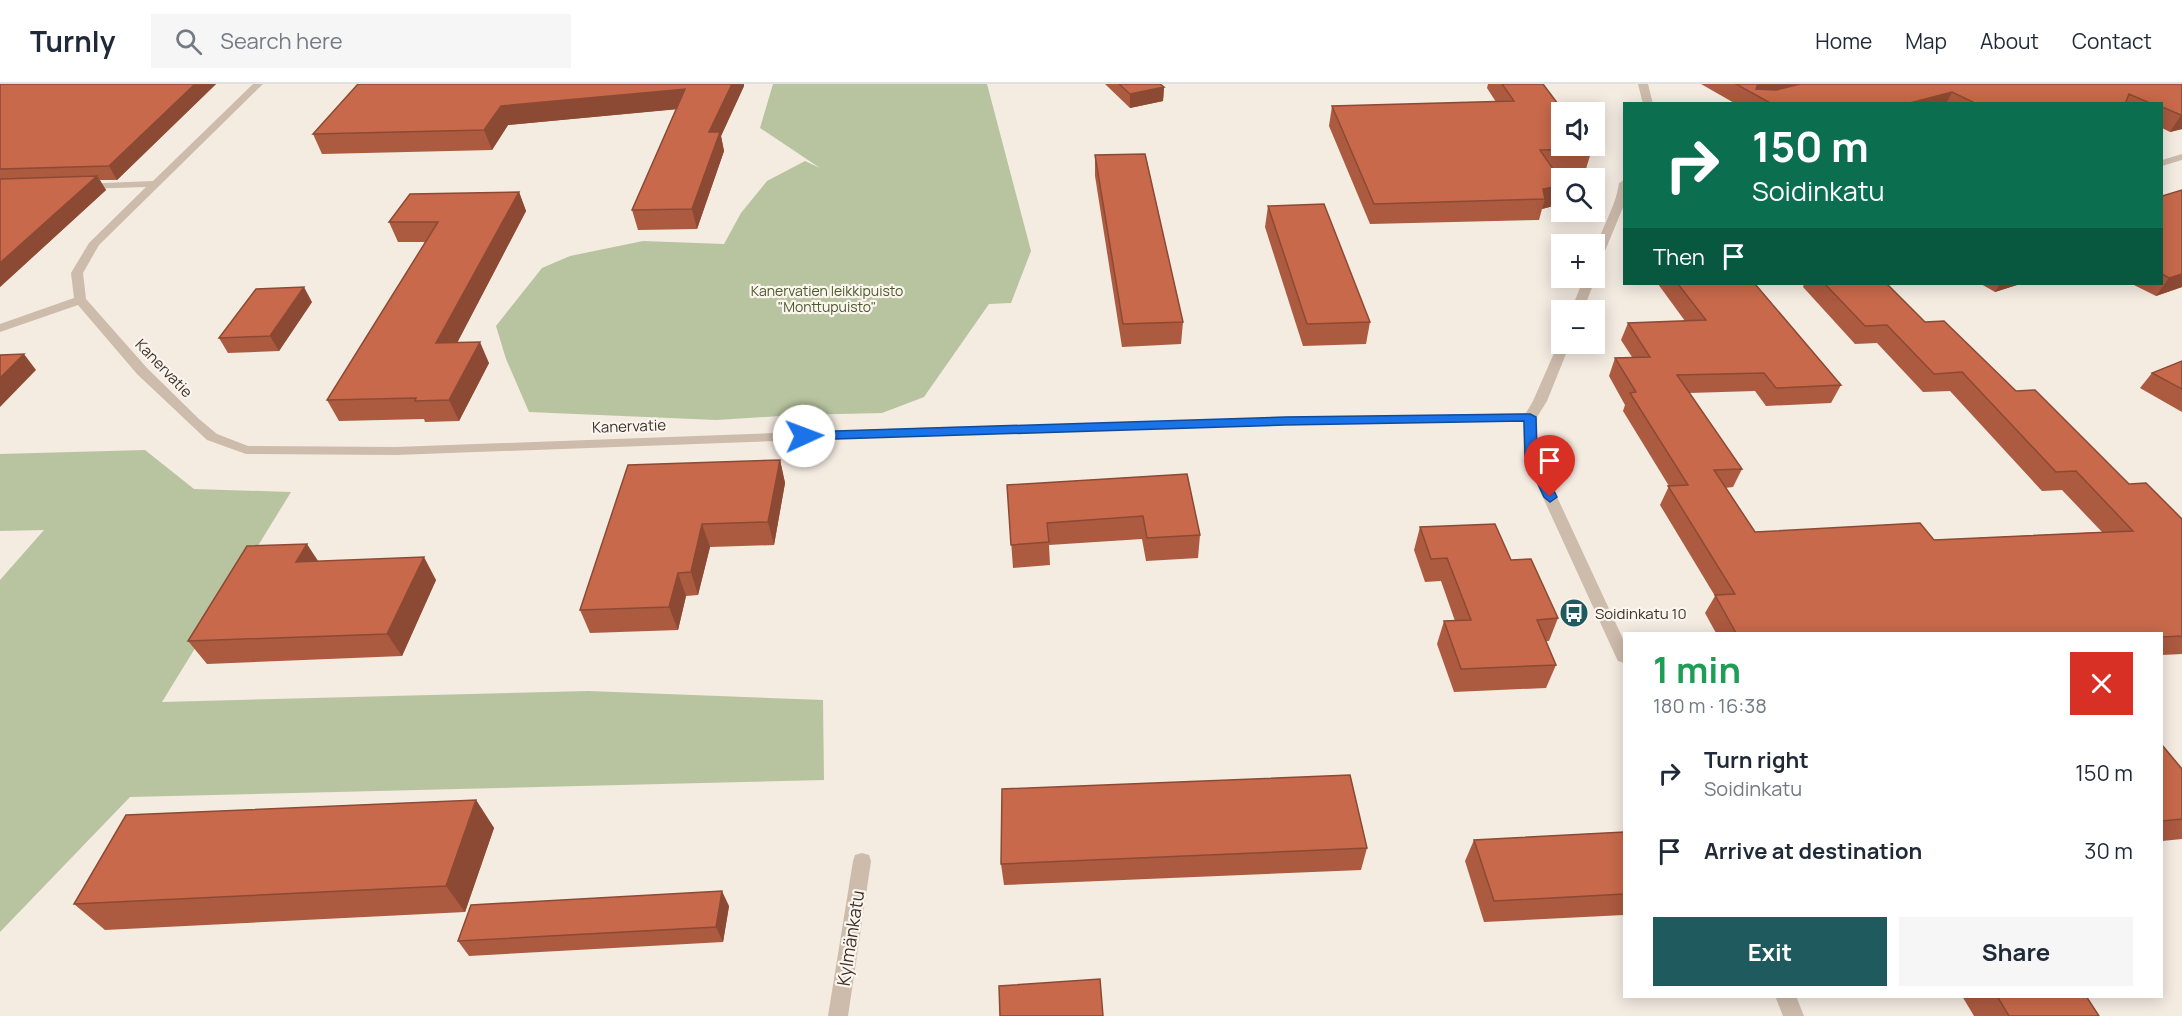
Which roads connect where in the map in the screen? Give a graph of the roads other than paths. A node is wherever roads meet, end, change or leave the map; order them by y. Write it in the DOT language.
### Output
graph roads {
  1 [pos="258,84"];
  2 [pos="1643,84"];
  3 [pos="1648,102"];
  4 [pos="2182,157"];
  5 [pos="2163,163"];
  6 [pos="154,184"];
  7 [pos="71,186"];
  8 [pos="1623,190"];
  9 [pos="1605,237"];
  10 [pos="80,300"];
  11 [pos="0,328"];
  12 [pos="1560,354"];
  13 [pos="1530,417"];
  14 [pos="1623,655"];
  15 [pos="862,861"];
  16 [pos="1786,998"];
  17 [pos="838,1016"];
  18 [pos="1794,1016"];
  1 -- 6 [label="street"];
  2 -- 3 [label="street"];
  4 -- 5 [label="street"];
  6 -- 7 [label="street"];
  6 -- 10 [label="street"];
  8 -- 9 [label="street"];
  10 -- 11 [label="street"];
  10 -- 13 [label="street, Kanervatie"];
  12 -- 13 [label="street"];
  13 -- 14 [label="street"];
  15 -- 17 [label="street, Kylmänkatu"];
  16 -- 18 [label="street"];
}
